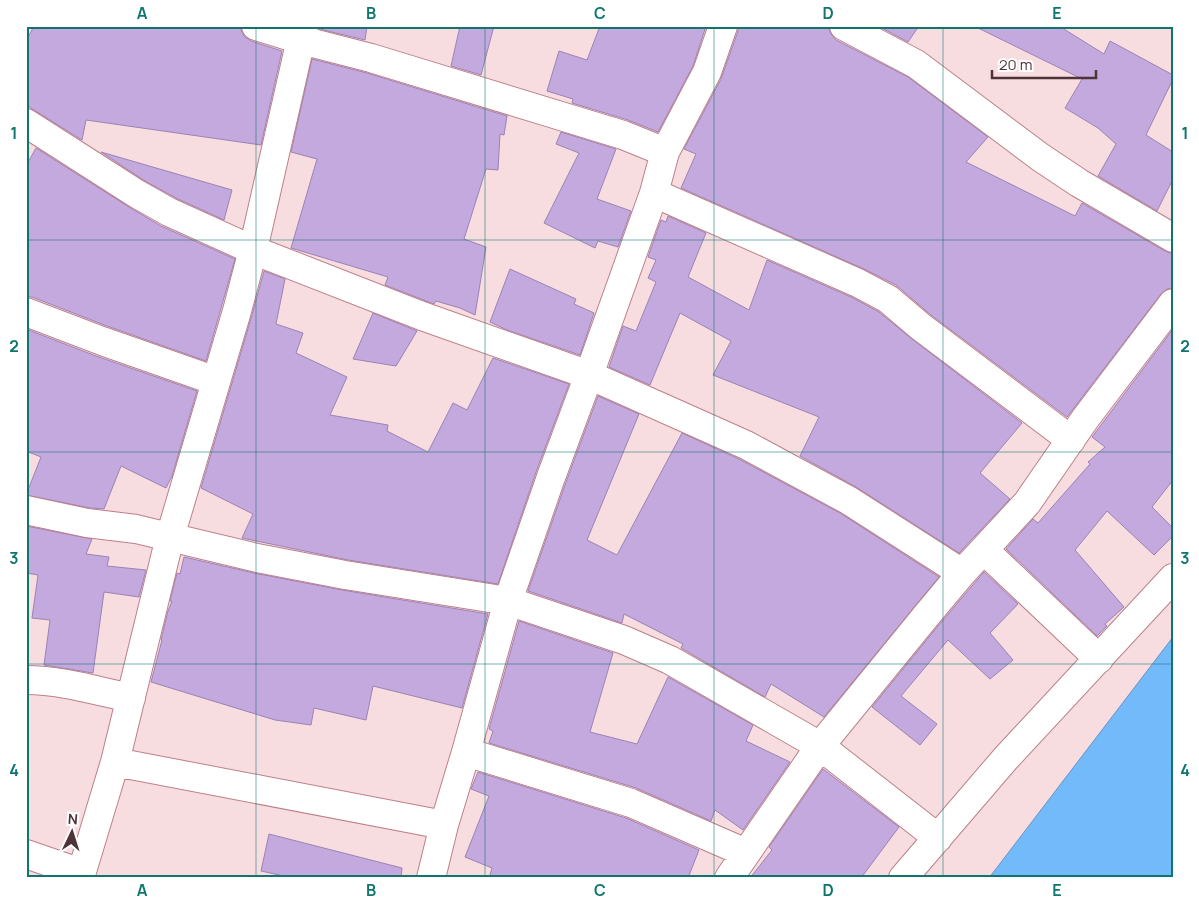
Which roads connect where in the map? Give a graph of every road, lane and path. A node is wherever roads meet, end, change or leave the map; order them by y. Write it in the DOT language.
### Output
graph roads {
  1 [pos="256,26"];
  2 [pos="723,26"];
  3 [pos="844,26"];
  4 [pos="302,33"];
  5 [pos="26,123"];
  6 [pos="665,152"];
  7 [pos="654,193"];
  8 [pos="1173,238"];
  9 [pos="253,250"];
  10 [pos="1173,303"];
  11 [pos="26,312"];
  12 [pos="590,374"];
  13 [pos="216,380"];
  14 [pos="1071,440"];
  15 [pos="26,510"];
  16 [pos="170,537"];
  17 [pos="984,550"];
  18 [pos="962,573"];
  19 [pos="1173,578"];
  20 [pos="508,601"];
  21 [pos="1099,659"];
  22 [pos="26,680"];
  23 [pos="131,698"];
  24 [pos="820,746"];
  25 [pos="466,752"];
  26 [pos="115,762"];
  27 [pos="444,825"];
  28 [pos="938,838"];
  29 [pos="26,854"];
  30 [pos="746,854"];
  31 [pos="81,875"];
  32 [pos="431,878"];
  33 [pos="729,878"];
  34 [pos="903,878"];
  1 -- 4 [label="street"];
  2 -- 6 [label="street"];
  3 -- 8 [label="street"];
  4 -- 6 [label="street"];
  4 -- 9 [label="street"];
  5 -- 9 [label="street"];
  6 -- 7 [label="street"];
  7 -- 12 [label="street"];
  7 -- 14 [label="street"];
  9 -- 12 [label="street"];
  9 -- 13 [label="street"];
  10 -- 14 [label="street"];
  11 -- 13 [label="street"];
  12 -- 18 [label="street"];
  12 -- 20 [label="street"];
  13 -- 16 [label="street"];
  14 -- 17 [label="street"];
  15 -- 16 [label="street"];
  16 -- 20 [label="street"];
  16 -- 23 [label="street"];
  17 -- 18 [label="street"];
  17 -- 21 [label="street"];
  18 -- 24 [label="street"];
  19 -- 21 [label="street"];
  20 -- 24 [label="street"];
  20 -- 25 [label="street"];
  21 -- 28 [label="street"];
  22 -- 23 [label="street"];
  23 -- 26 [label="street"];
  24 -- 28 [label="street"];
  24 -- 30 [label="street"];
  25 -- 27 [label="street"];
  25 -- 30 [label="street"];
  26 -- 27 [label="street"];
  26 -- 31 [label="street"];
  27 -- 32 [label="street"];
  28 -- 34 [label="street"];
  29 -- 31 [label="street"];
  30 -- 33 [label="street"];
}
